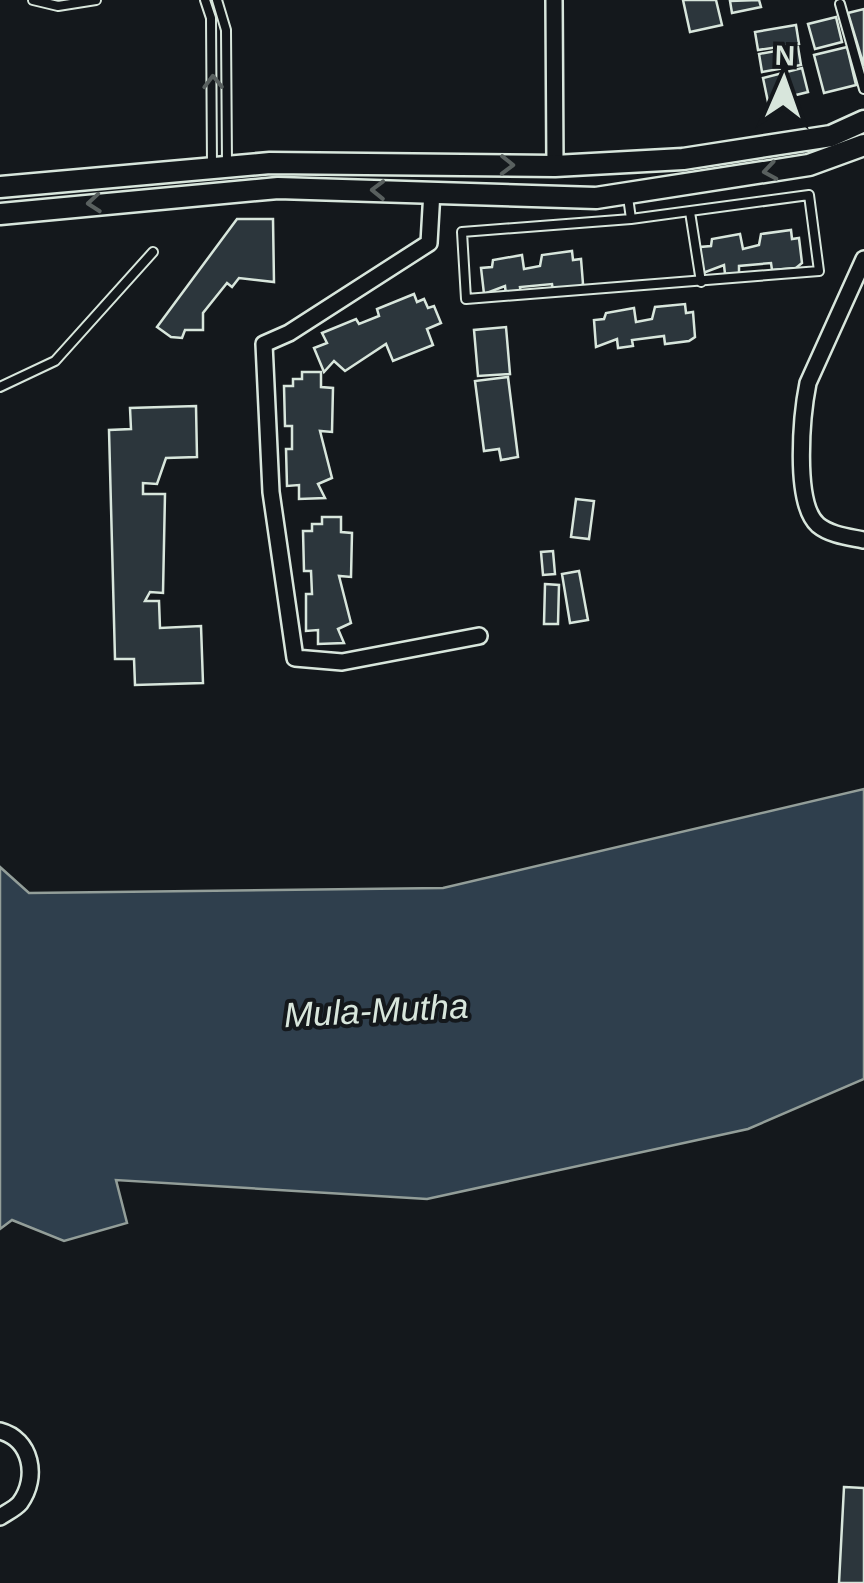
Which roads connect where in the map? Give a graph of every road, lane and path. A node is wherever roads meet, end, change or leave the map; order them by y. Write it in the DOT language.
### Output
graph roads {
  1 [pos="33,0"];
  2 [pos="96,0"];
  3 [pos="205,0"];
  4 [pos="217,0"];
  5 [pos="554,0"];
  6 [pos="840,4"];
  7 [pos="864,89"];
  8 [pos="864,120"];
  9 [pos="864,146"];
  10 [pos="220,165"];
  11 [pos="555,166"];
  12 [pos="148,172"];
  13 [pos="0,187"];
  14 [pos="432,191"];
  15 [pos="628,193"];
  16 [pos="152,198"];
  17 [pos="690,212"];
  18 [pos="0,214"];
  19 [pos="631,219"];
  20 [pos="153,252"];
  21 [pos="864,259"];
  22 [pos="702,282"];
  23 [pos="0,387"];
  24 [pos="863,540"];
  25 [pos="479,636"];
  26 [pos="0,1431"];
  27 [pos="0,1517"];
  1 -- 2 [label="lane"];
  10 -- 3 [label="lane, one-way"];
  4 -- 10 [label="lane"];
  5 -- 11 [label="street"];
  6 -- 7 [label="lane"];
  8 -- 11 [label="main road"];
  9 -- 15 [label="main road, one-way"];
  10 -- 11 [label="main road, one-way"];
  10 -- 12 [label="main road"];
  12 -- 13 [label="main road"];
  12 -- 16 [label="main road"];
  14 -- 15 [label="main road"];
  14 -- 16 [label="main road, one-way"];
  14 -- 25 [label="street"];
  15 -- 19 [label="lane"];
  16 -- 18 [label="main road, one-way"];
  17 -- 19 [label="lane"];
  17 -- 22 [label="lane"];
  17 -- 22 [label="lane"];
  19 -- 22 [label="lane"];
  20 -- 23 [label="lane"];
  21 -- 24 [label="street"];
  26 -- 27 [label="street"];
}
